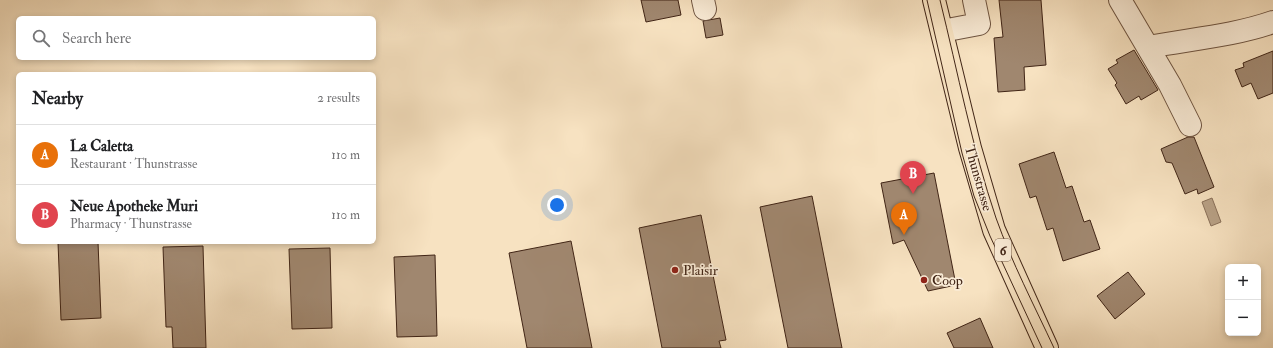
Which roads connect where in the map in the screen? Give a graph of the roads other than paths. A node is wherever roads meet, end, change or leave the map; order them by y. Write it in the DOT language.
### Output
graph roads {
  1 [pos="934,0"];
  2 [pos="974,0"];
  3 [pos="1120,0"];
  4 [pos="1273,22"];
  5 [pos="942,31"];
  6 [pos="1148,47"];
  7 [pos="1190,125"];
  8 [pos="1047,348"];
  1 -- 5 [label="main road, Thunstrasse / 6"];
  2 -- 5 [label="street"];
  3 -- 6 [label="street"];
  4 -- 6 [label="street"];
  5 -- 8 [label="main road, Thunstrasse / 6"];
  6 -- 7 [label="street"];
}
